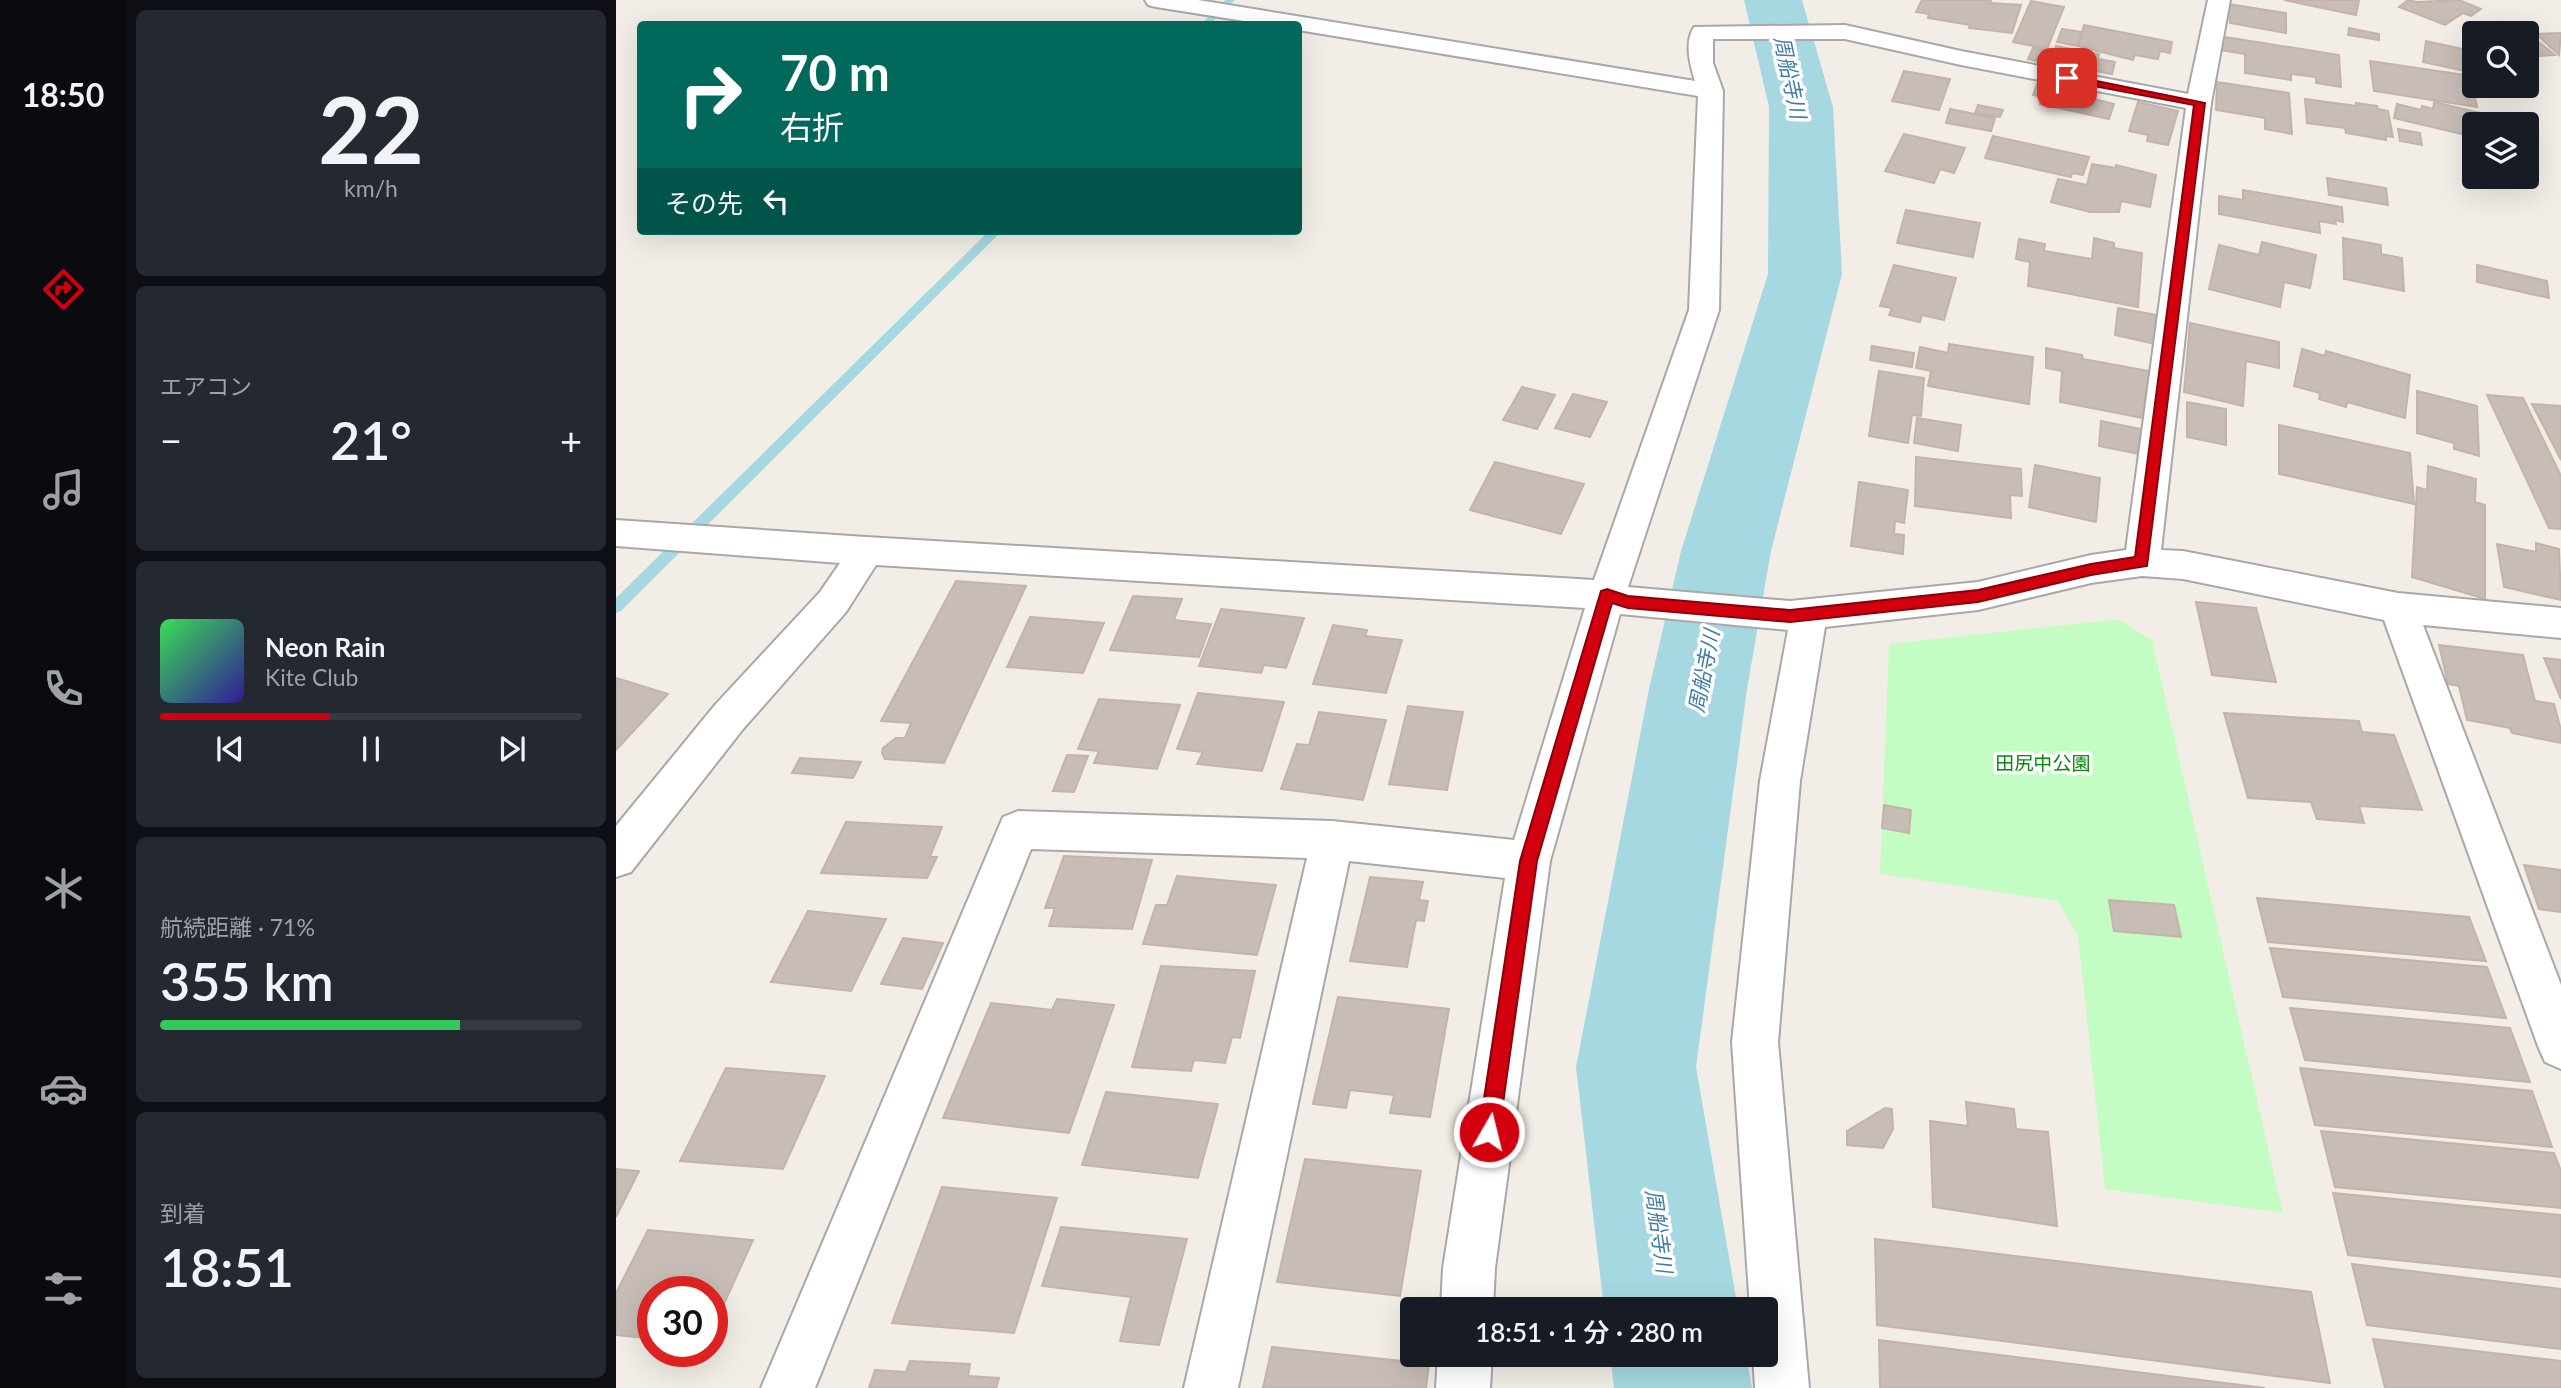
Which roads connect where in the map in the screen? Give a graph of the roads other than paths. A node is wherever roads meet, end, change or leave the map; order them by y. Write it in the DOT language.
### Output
graph roads {
  1 [pos="1156,0"];
  2 [pos="2212,1"];
  3 [pos="1278,21"];
  4 [pos="1302,25"];
  5 [pos="1711,91"];
  6 [pos="2199,103"];
  7 [pos="621,539"];
  8 [pos="866,551"];
  9 [pos="2142,562"];
  10 [pos="1617,598"];
  11 [pos="2398,608"];
  12 [pos="1799,615"];
  13 [pos="2561,623"];
  14 [pos="1332,840"];
  15 [pos="616,858"];
  16 [pos="1529,861"];
  17 [pos="2561,1046"];
  18 [pos="1468,1297"];
  19 [pos="1464,1367"];
  20 [pos="788,1388"];
  21 [pos="1211,1388"];
  22 [pos="1463,1388"];
  23 [pos="1782,1388"];
  1 -- 3 [label="street"];
  2 -- 6 [label="street"];
  4 -- 5 [label="street"];
  5 -- 6 [label="street"];
  5 -- 10 [label="street"];
  6 -- 9 [label="street"];
  7 -- 8 [label="street"];
  8 -- 10 [label="street"];
  8 -- 15 [label="street"];
  9 -- 11 [label="street"];
  9 -- 12 [label="street"];
  10 -- 12 [label="street"];
  10 -- 16 [label="street"];
  11 -- 13 [label="street"];
  11 -- 17 [label="street"];
  12 -- 23 [label="street"];
  14 -- 16 [label="street"];
  14 -- 20 [label="street"];
  14 -- 21 [label="street"];
  16 -- 18 [label="street"];
  19 -- 22 [label="street"];
}
